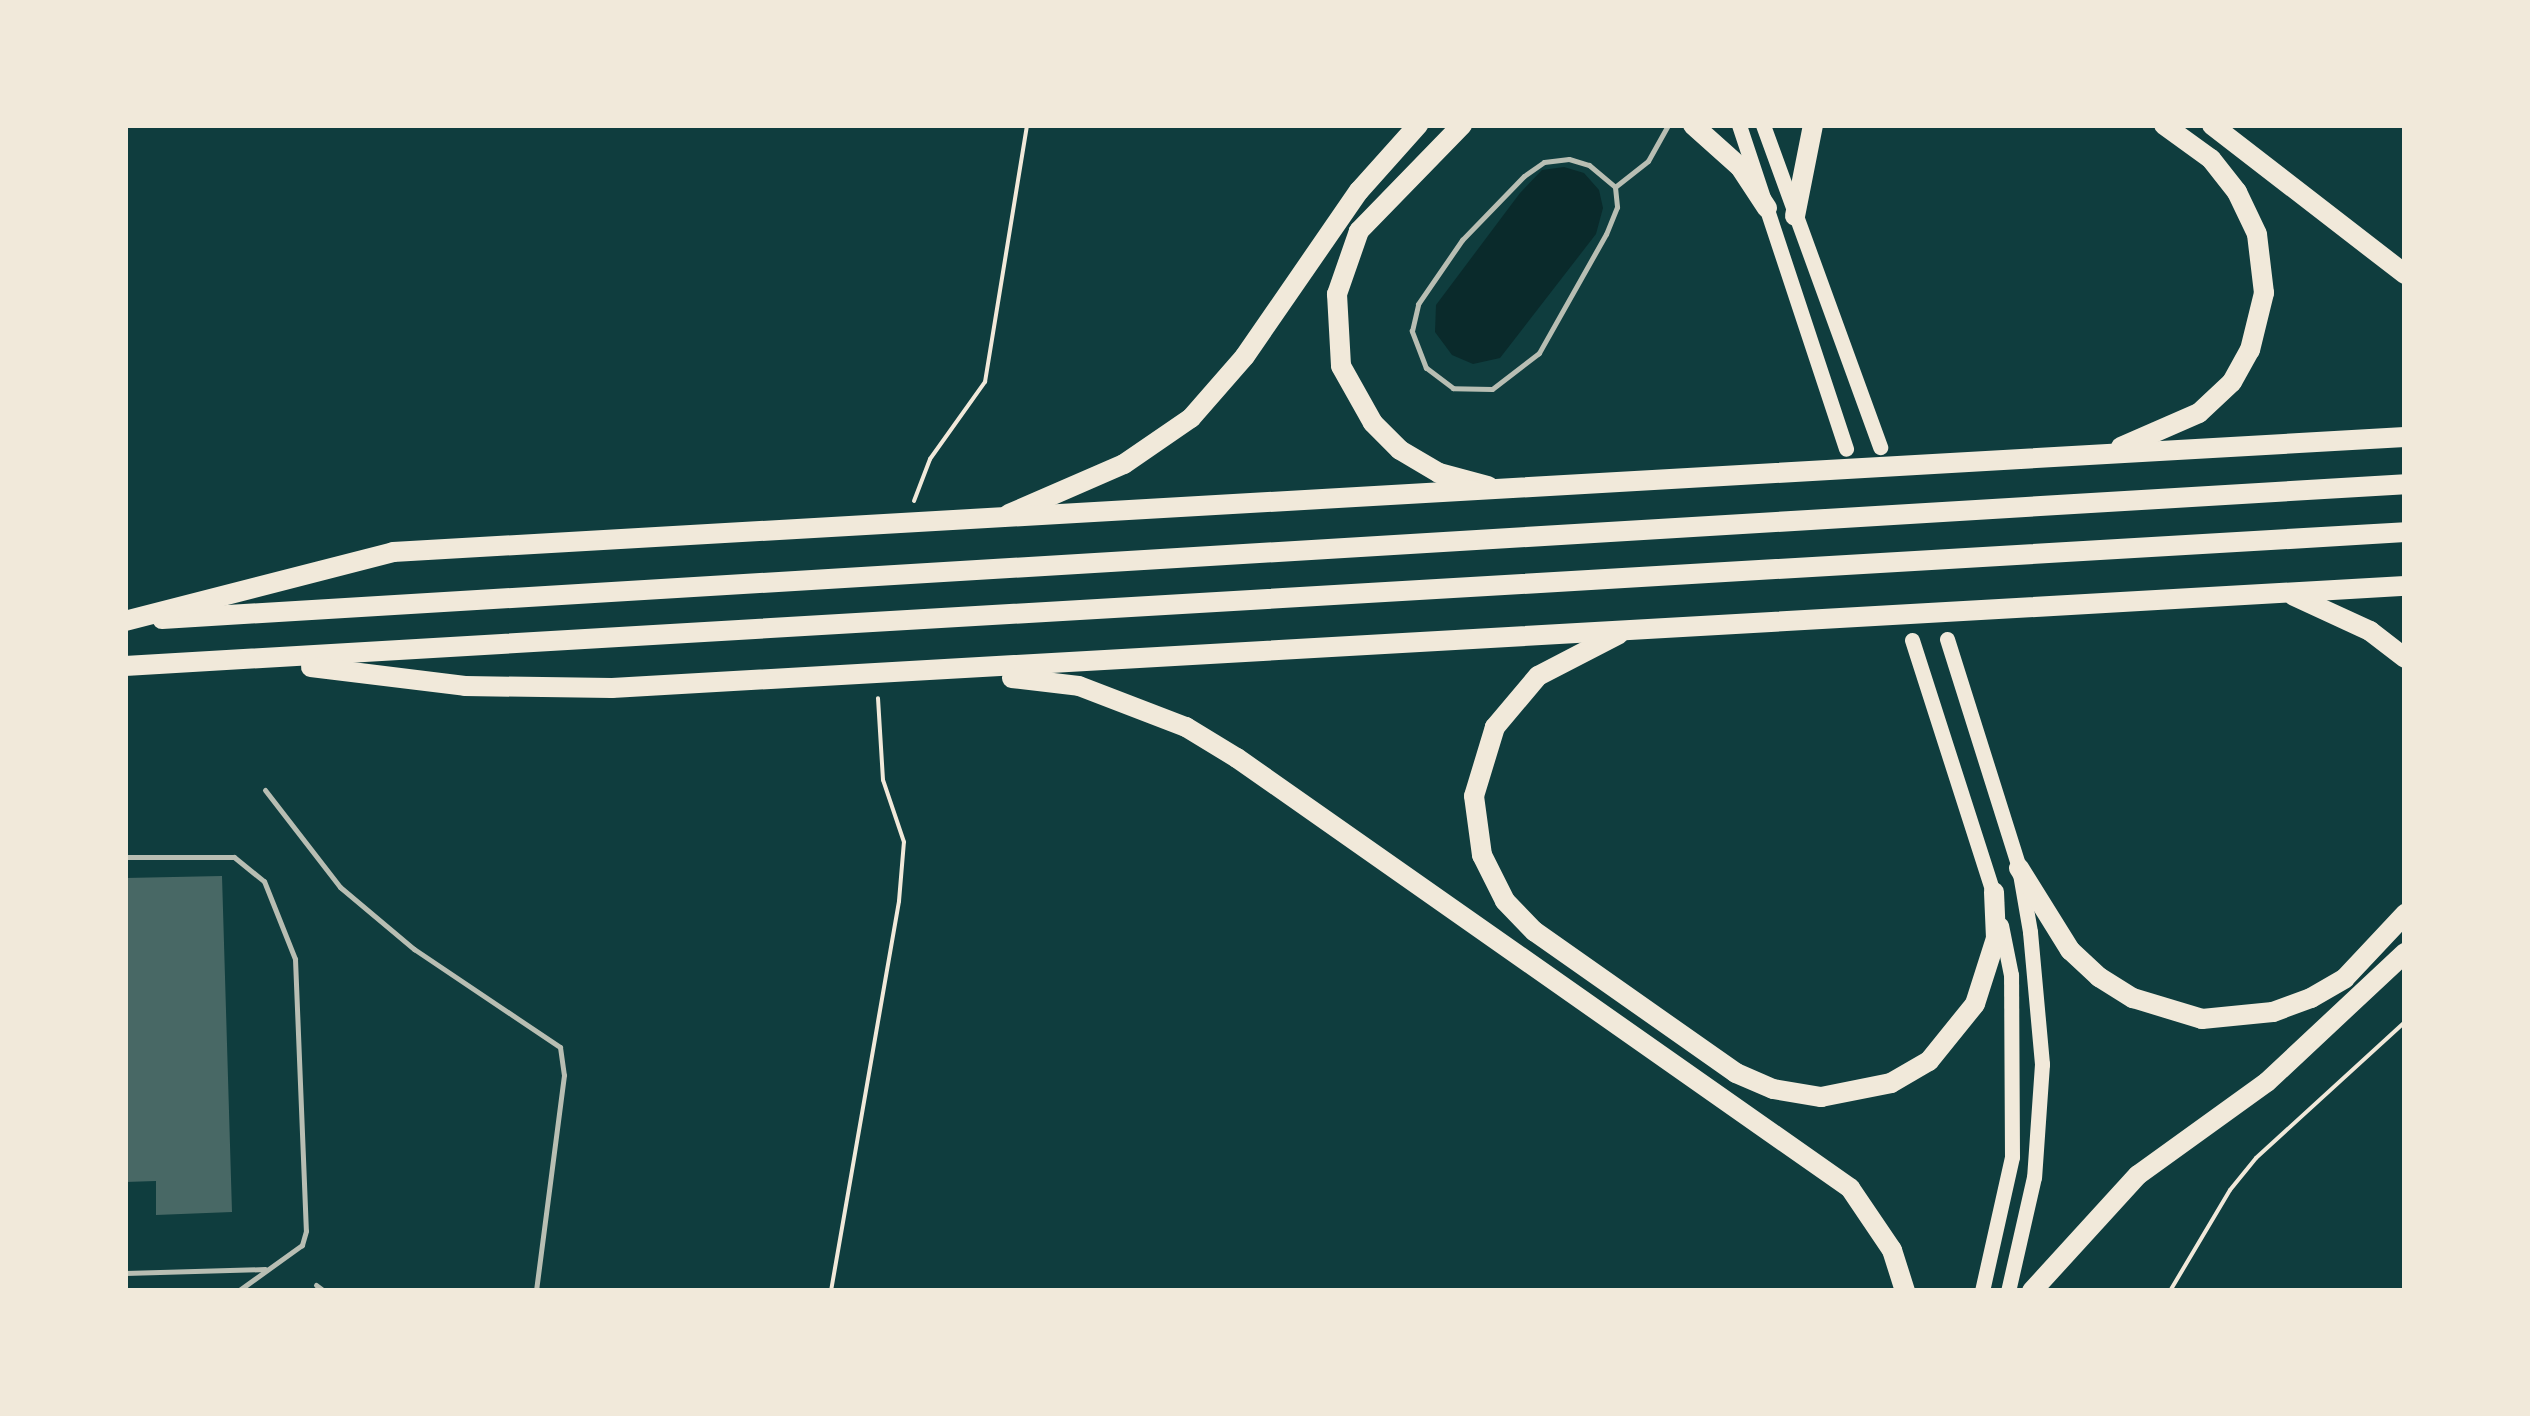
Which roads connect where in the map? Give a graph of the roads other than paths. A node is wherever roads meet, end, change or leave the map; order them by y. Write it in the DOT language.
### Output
graph roads {
  1 [pos="1418,125"];
  2 [pos="1462,125"];
  3 [pos="1668,125"];
  4 [pos="1693,125"];
  5 [pos="1739,125"];
  6 [pos="1763,125"];
  7 [pos="1813,125"];
  8 [pos="2164,125"];
  9 [pos="2212,125"];
  10 [pos="1615,187"];
  11 [pos="1768,208"];
  12 [pos="1795,216"];
  13 [pos="2405,274"];
  14 [pos="2405,436"];
  15 [pos="1880,447"];
  16 [pos="1846,449"];
  17 [pos="2077,458"];
  18 [pos="2405,484"];
  19 [pos="1514,491"];
  20 [pos="984,523"];
  21 [pos="2405,532"];
  22 [pos="2405,586"];
  23 [pos="2282,593"];
  24 [pos="125,621"];
  25 [pos="1625,631"];
  26 [pos="1947,639"];
  27 [pos="1912,640"];
  28 [pos="2405,658"];
  29 [pos="258,660"];
  30 [pos="125,666"];
  31 [pos="956,672"];
  32 [pos="265,790"];
  33 [pos="125,857"];
  34 [pos="2019,868"];
  35 [pos="1994,892"];
  36 [pos="2405,914"];
  37 [pos="2405,952"];
  38 [pos="268,1268"];
  39 [pos="125,1273"];
  40 [pos="316,1285"];
  41 [pos="238,1291"];
  42 [pos="324,1291"];
  43 [pos="536,1291"];
  44 [pos="1905,1291"];
  45 [pos="1982,1291"];
  46 [pos="2008,1291"];
  47 [pos="2032,1291"];
  1 -- 20 [label="highway"];
  2 -- 19 [label="highway"];
  3 -- 10 [label="lane"];
  4 -- 11 [label="highway"];
  5 -- 11 [label="main road"];
  6 -- 12 [label="main road"];
  7 -- 12 [label="highway"];
  8 -- 17 [label="highway"];
  9 -- 13 [label="highway"];
  10 -- 10 [label="lane"];
  11 -- 16 [label="main road"];
  12 -- 15 [label="main road"];
  14 -- 17 [label="highway"];
  17 -- 19 [label="highway"];
  18 -- 24 [label="highway"];
  19 -- 20 [label="highway"];
  20 -- 24 [label="highway"];
  21 -- 29 [label="highway"];
  22 -- 23 [label="highway"];
  23 -- 25 [label="highway"];
  23 -- 28 [label="highway"];
  25 -- 31 [label="highway"];
  25 -- 35 [label="highway"];
  26 -- 34 [label="main road"];
  27 -- 35 [label="main road"];
  29 -- 30 [label="highway"];
  29 -- 31 [label="highway"];
  31 -- 44 [label="highway"];
  32 -- 43 [label="lane"];
  33 -- 38 [label="lane"];
  34 -- 36 [label="highway"];
  34 -- 46 [label="main road"];
  35 -- 45 [label="main road"];
  37 -- 47 [label="highway"];
  38 -- 39 [label="lane"];
  38 -- 41 [label="lane"];
  40 -- 42 [label="lane"];
}
